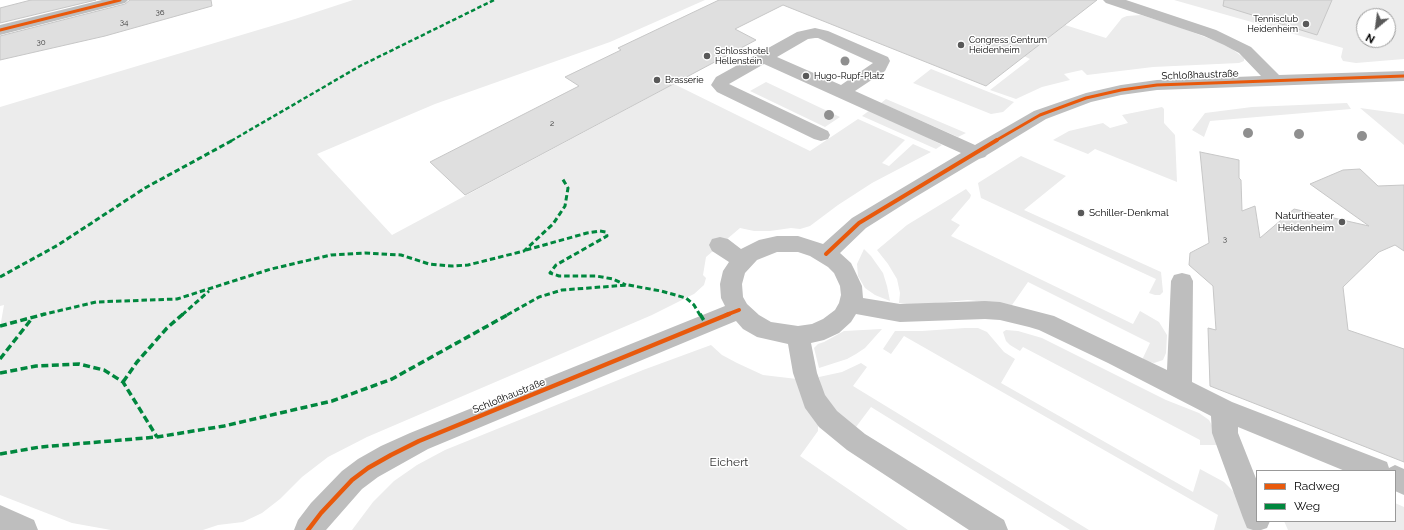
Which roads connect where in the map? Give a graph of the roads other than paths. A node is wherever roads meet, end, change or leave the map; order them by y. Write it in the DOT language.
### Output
graph roads {
  1 [pos="120,0"];
  2 [pos="1111,0"];
  3 [pos="1154,0"];
  4 [pos="1160,16"];
  5 [pos="0,30"];
  6 [pos="764,57"];
  7 [pos="1404,62"];
  8 [pos="1396,76"];
  9 [pos="1275,80"];
  10 [pos="842,92"];
  11 [pos="821,135"];
  12 [pos="978,153"];
  13 [pos="720,245"];
  14 [pos="826,254"];
  15 [pos="742,260"];
  16 [pos="1182,281"];
  17 [pos="850,304"];
  18 [pos="739,310"];
  19 [pos="798,336"];
  20 [pos="1180,388"];
  21 [pos="1223,410"];
  22 [pos="1374,470"];
  23 [pos="1256,515"];
  24 [pos="0,519"];
  25 [pos="24,530"];
  26 [pos="308,530"];
  27 [pos="994,530"];
  1 -- 5 [label="street"];
  2 -- 4 [label="street"];
  3 -- 4 [label="street"];
  4 -- 9 [label="street"];
  6 -- 10 [label="street"];
  6 -- 10 [label="street"];
  6 -- 11 [label="street"];
  7 -- 8 [label="street"];
  8 -- 9 [label="street, Schloßhaustraße"];
  9 -- 12 [label="street, Schloßhaustraße"];
  10 -- 12 [label="street"];
  12 -- 14 [label="street, Schloßhaustraße"];
  13 -- 15 [label="street"];
  14 -- 15 [label="street"];
  14 -- 17 [label="street"];
  15 -- 18 [label="street"];
  16 -- 20 [label="street"];
  17 -- 19 [label="street"];
  17 -- 20 [label="street"];
  18 -- 19 [label="street"];
  18 -- 26 [label="street, Schloßhaustraße"];
  19 -- 27 [label="street"];
  20 -- 21 [label="street"];
  21 -- 22 [label="street"];
  21 -- 23 [label="street"];
  24 -- 25 [label="street"];
}
